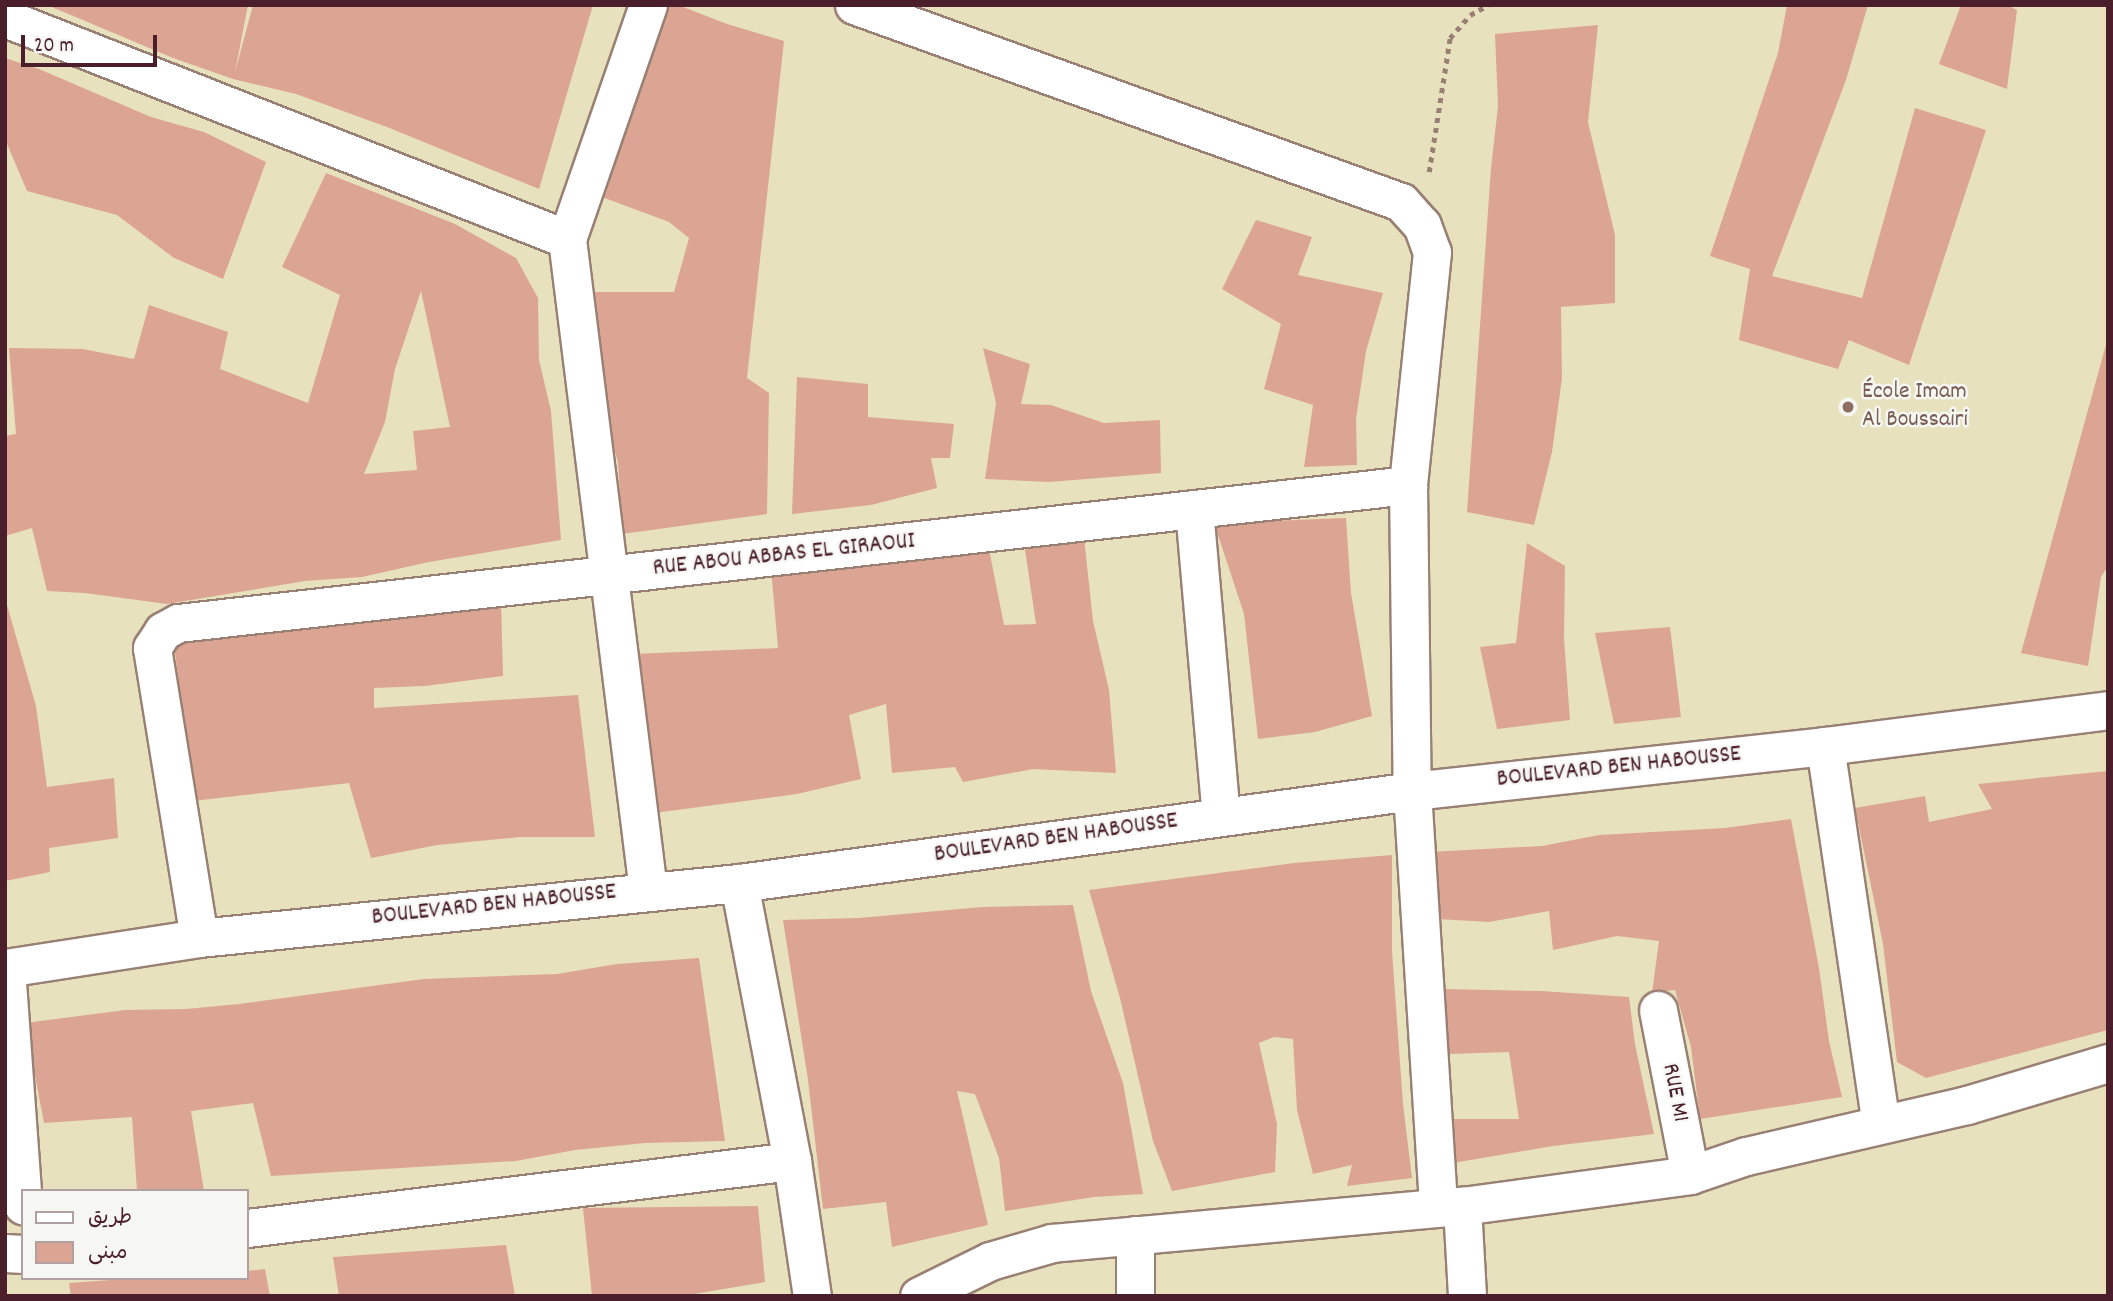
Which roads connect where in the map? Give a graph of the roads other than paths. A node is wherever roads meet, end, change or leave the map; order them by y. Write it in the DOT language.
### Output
graph roads {
  1 [pos="648,5"];
  2 [pos="854,5"];
  3 [pos="5,18"];
  4 [pos="567,239"];
  5 [pos="1408,485"];
  6 [pos="1194,509"];
  7 [pos="608,576"];
  8 [pos="2106,704"];
  9 [pos="1825,746"];
  10 [pos="1412,791"];
  11 [pos="1221,817"];
  12 [pos="739,883"];
  13 [pos="648,890"];
  14 [pos="199,938"];
  15 [pos="6,968"];
  16 [pos="1658,1010"];
  17 [pos="2108,1063"];
  18 [pos="1881,1124"];
  19 [pos="792,1161"];
  20 [pos="1690,1175"];
  21 [pos="22,1189"];
  22 [pos="1450,1207"];
  23 [pos="248,1227"];
  24 [pos="1135,1235"];
  25 [pos="812,1296"];
  26 [pos="919,1296"];
  27 [pos="1135,1296"];
  28 [pos="1467,1296"];
  1 -- 4 [label="street"];
  2 -- 5 [label="street"];
  3 -- 4 [label="street"];
  4 -- 7 [label="street"];
  5 -- 6 [label="street, RUE ABOU ABBAS EL GIRAOUI"];
  5 -- 10 [label="street"];
  6 -- 7 [label="street, RUE ABOU ABBAS EL GIRAOUI"];
  6 -- 11 [label="street"];
  7 -- 13 [label="street"];
  7 -- 14 [label="street, RUE ABOU ABBAS EL GIRAOUI"];
  8 -- 9 [label="street, BOULEVARD BEN HABOUSSE"];
  9 -- 10 [label="street, BOULEVARD BEN HABOUSSE"];
  9 -- 18 [label="street"];
  10 -- 11 [label="street, BOULEVARD BEN HABOUSSE"];
  10 -- 22 [label="street"];
  11 -- 12 [label="street, BOULEVARD BEN HABOUSSE"];
  12 -- 13 [label="street, BOULEVARD BEN HABOUSSE"];
  12 -- 19 [label="street"];
  13 -- 14 [label="street, BOULEVARD BEN HABOUSSE"];
  14 -- 15 [label="street, BOULEVARD BEN HABOUSSE"];
  15 -- 21 [label="street"];
  16 -- 20 [label="street, RUE M1"];
  17 -- 18 [label="street"];
  18 -- 20 [label="street"];
  19 -- 23 [label="street"];
  19 -- 25 [label="street"];
  20 -- 22 [label="street"];
  22 -- 24 [label="street"];
  22 -- 28 [label="street"];
  24 -- 26 [label="street"];
  24 -- 27 [label="street"];
}
